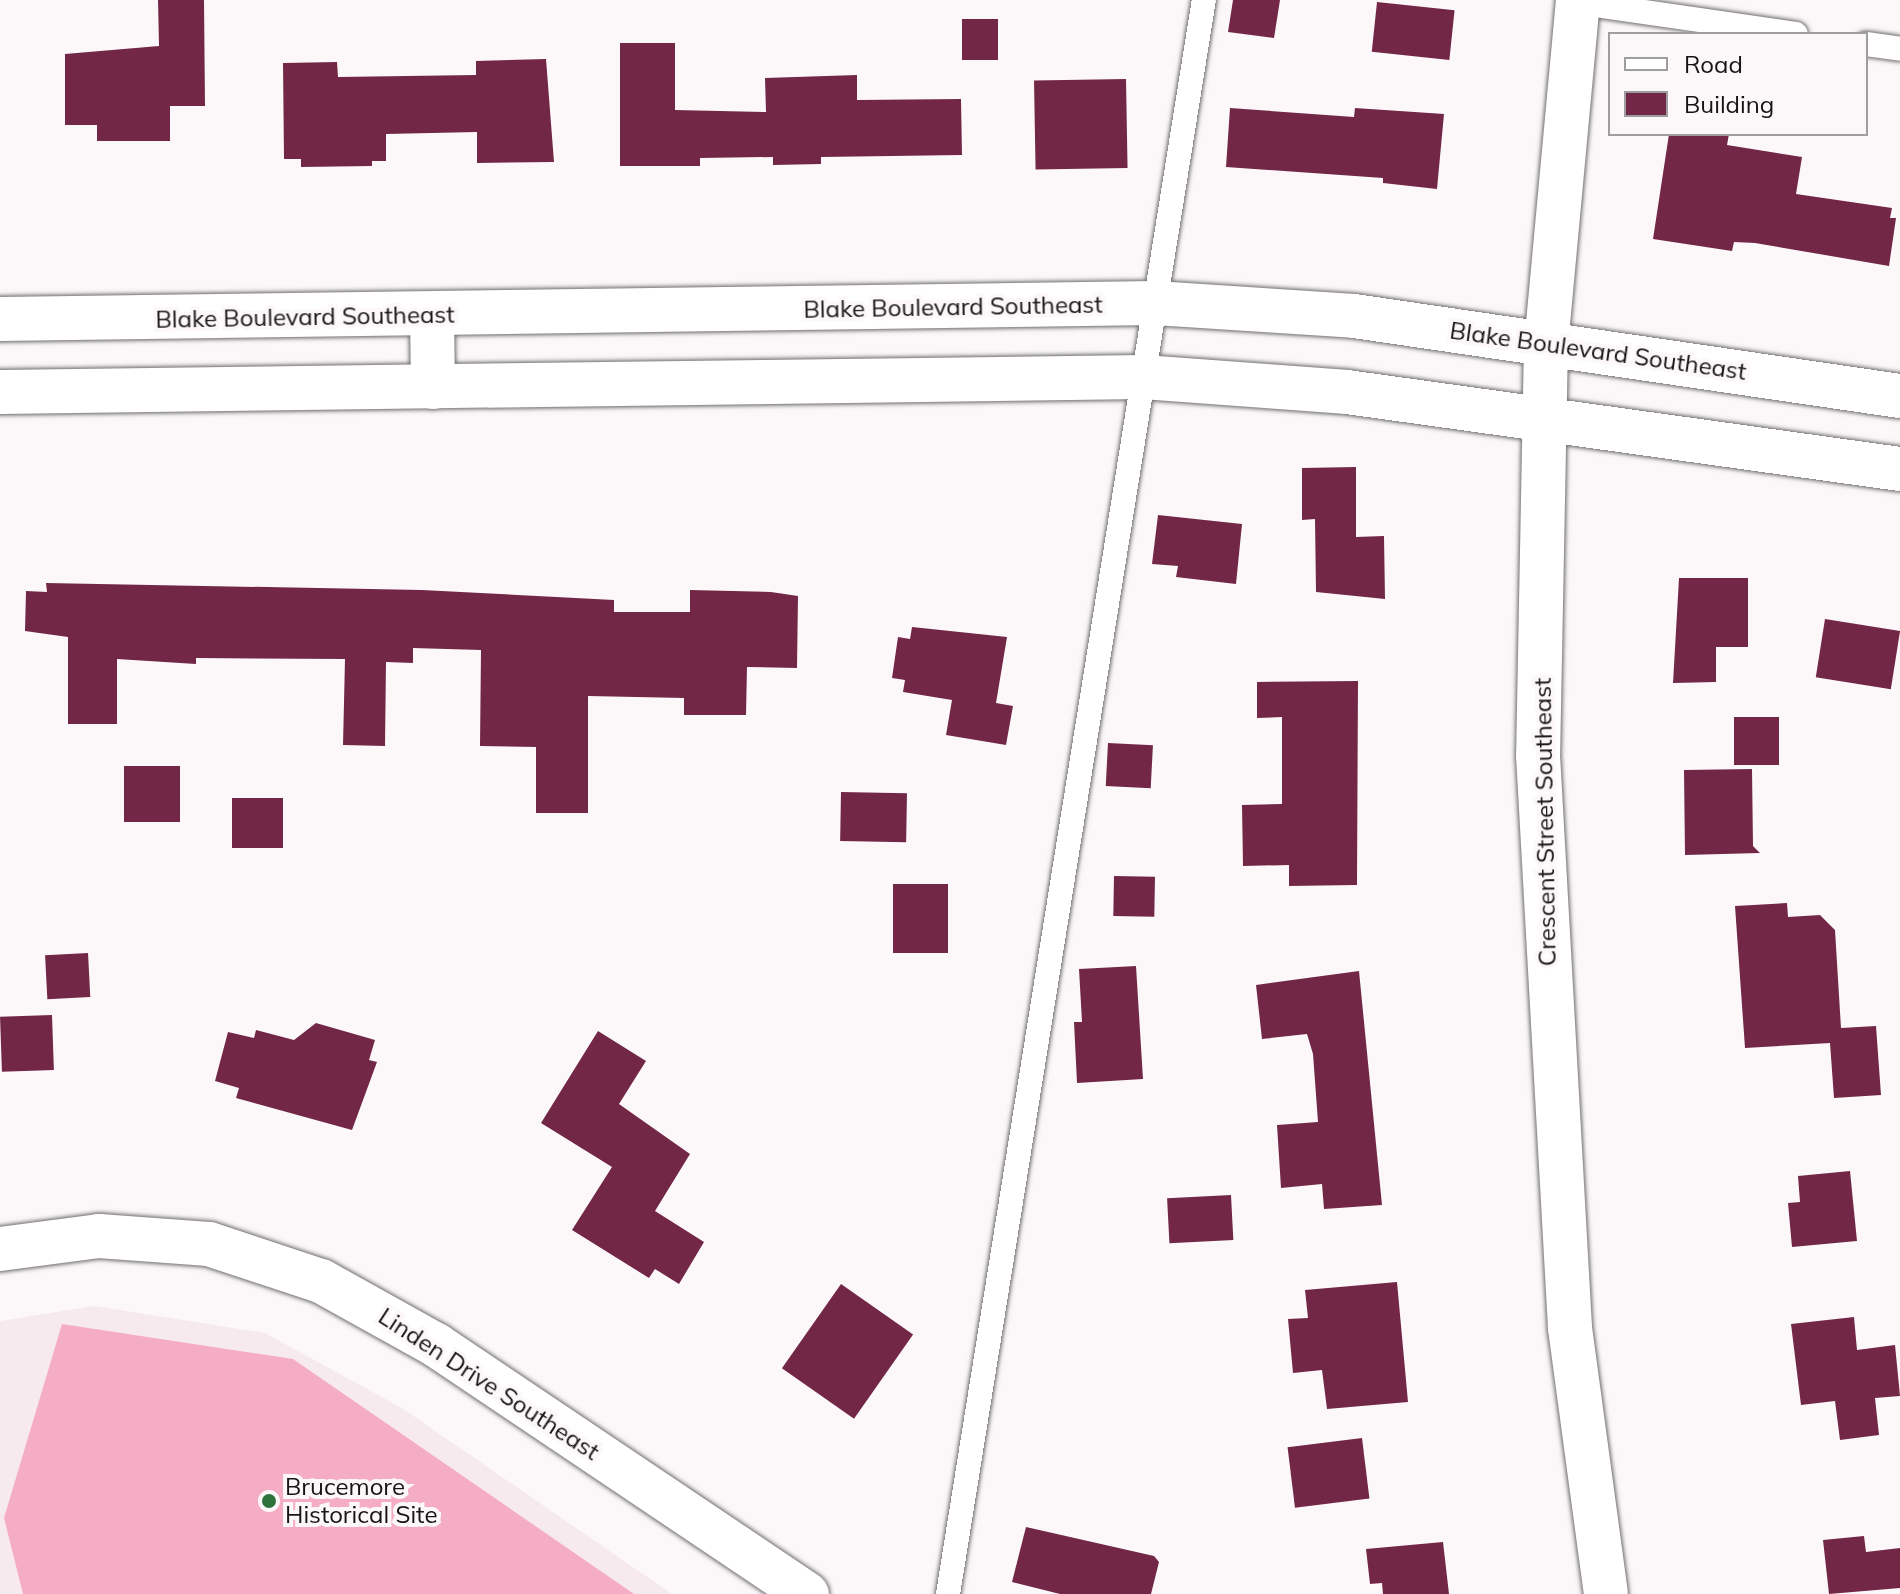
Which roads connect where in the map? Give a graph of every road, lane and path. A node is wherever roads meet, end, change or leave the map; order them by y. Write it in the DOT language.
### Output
graph roads {
  1 [pos="1204,0"];
  2 [pos="1572,1"];
  3 [pos="1782,32"];
  4 [pos="1868,44"];
  5 [pos="1900,49"];
  6 [pos="1155,303"];
  7 [pos="432,315"];
  8 [pos="0,319"];
  9 [pos="1546,343"];
  10 [pos="1143,377"];
  11 [pos="433,387"];
  12 [pos="0,392"];
  13 [pos="1900,396"];
  14 [pos="1548,419"];
  15 [pos="1900,469"];
  16 [pos="0,1249"];
  17 [pos="807,1594"];
  18 [pos="948,1594"];
  19 [pos="1606,1594"];
  1 -- 6 [label="lane"];
  2 -- 3 [label="lane"];
  2 -- 9 [label="street, Crescent Street Southeast"];
  4 -- 5 [label="lane"];
  6 -- 7 [label="street, Blake Boulevard Southeast"];
  6 -- 9 [label="street, Blake Boulevard Southeast"];
  6 -- 10 [label="lane"];
  7 -- 8 [label="street, Blake Boulevard Southeast"];
  7 -- 11 [label="street"];
  9 -- 13 [label="street, Blake Boulevard Southeast"];
  9 -- 14 [label="street, Crescent Street Southeast"];
  10 -- 11 [label="street"];
  10 -- 14 [label="street"];
  10 -- 18 [label="lane"];
  11 -- 12 [label="street"];
  14 -- 15 [label="street"];
  14 -- 19 [label="street, Crescent Street Southeast"];
  16 -- 17 [label="street, Linden Drive Southeast"];
}
